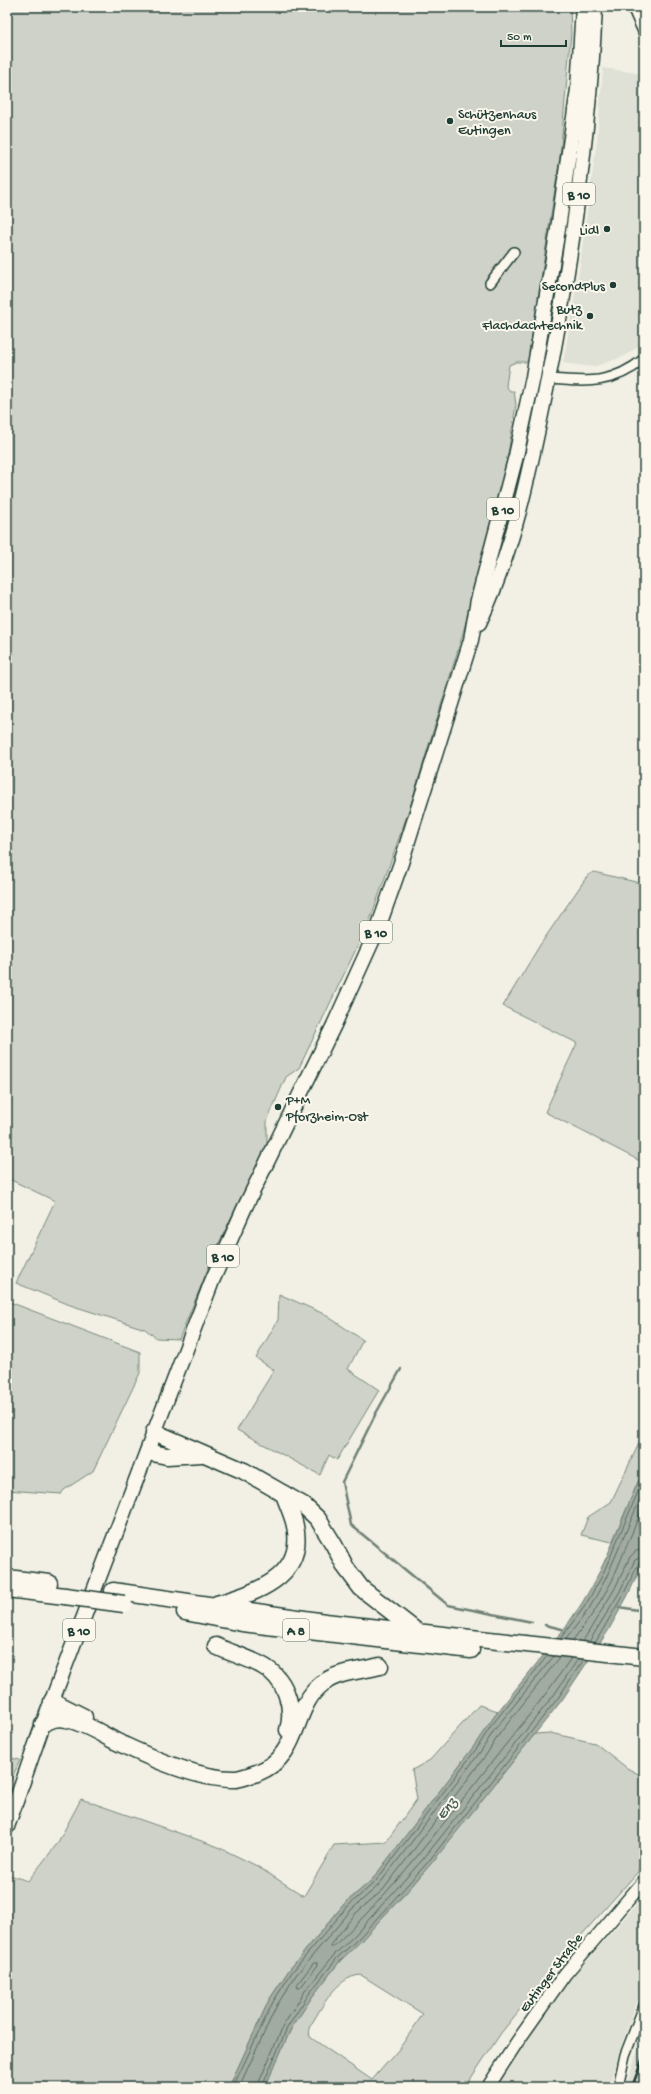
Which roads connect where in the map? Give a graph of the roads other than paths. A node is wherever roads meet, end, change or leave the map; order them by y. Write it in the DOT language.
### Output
graph roads {
  1 [pos="583,7"];
  2 [pos="595,7"];
  3 [pos="632,7"];
  4 [pos="644,34"];
  5 [pos="514,252"];
  6 [pos="490,283"];
  7 [pos="644,358"];
  8 [pos="533,377"];
  9 [pos="548,379"];
  10 [pos="571,381"];
  11 [pos="542,410"];
  12 [pos="471,640"];
  13 [pos="154,1432"];
  14 [pos="207,1453"];
  15 [pos="145,1457"];
  16 [pos="284,1494"];
  17 [pos="7,1578"];
  18 [pos="7,1589"];
  19 [pos="65,1590"];
  20 [pos="212,1606"];
  21 [pos="416,1631"];
  22 [pos="469,1645"];
  23 [pos="216,1646"];
  24 [pos="644,1657"];
  25 [pos="612,1659"];
  26 [pos="380,1666"];
  27 [pos="644,1667"];
  28 [pos="52,1701"];
  29 [pos="43,1724"];
  30 [pos="7,1827"];
  31 [pos="644,1881"];
  32 [pos="644,2006"];
  33 [pos="488,2087"];
  34 [pos="618,2087"];
  1 -- 8 [label="main road, B 10"];
  2 -- 9 [label="main road, B 10"];
  3 -- 4 [label="street"];
  5 -- 6 [label="street"];
  7 -- 10 [label="street"];
  8 -- 9 [label="main road"];
  8 -- 12 [label="main road, B 10"];
  9 -- 10 [label="street"];
  9 -- 11 [label="main road, B 10"];
  10 -- 11 [label="street"];
  11 -- 12 [label="main road, B 10"];
  12 -- 13 [label="main road, B 10"];
  13 -- 14 [label="highway"];
  13 -- 15 [label="main road, B 10"];
  14 -- 15 [label="highway"];
  14 -- 16 [label="highway"];
  15 -- 28 [label="main road, B 10"];
  16 -- 20 [label="highway"];
  16 -- 21 [label="highway"];
  17 -- 19 [label="highway, A 8"];
  18 -- 19 [label="highway, A 8"];
  19 -- 20 [label="highway, A 8"];
  19 -- 22 [label="highway, A 8, bridge"];
  20 -- 21 [label="highway, A 8"];
  21 -- 22 [label="highway, A 8"];
  22 -- 25 [label="highway, A 8"];
  23 -- 28 [label="highway"];
  24 -- 25 [label="highway, A 8"];
  25 -- 27 [label="highway, A 8"];
  26 -- 29 [label="highway"];
  28 -- 29 [label="main road, B 10"];
  29 -- 30 [label="main road, B 10"];
  31 -- 33 [label="street, Eutinger Straße"];
  32 -- 34 [label="street"];
}
